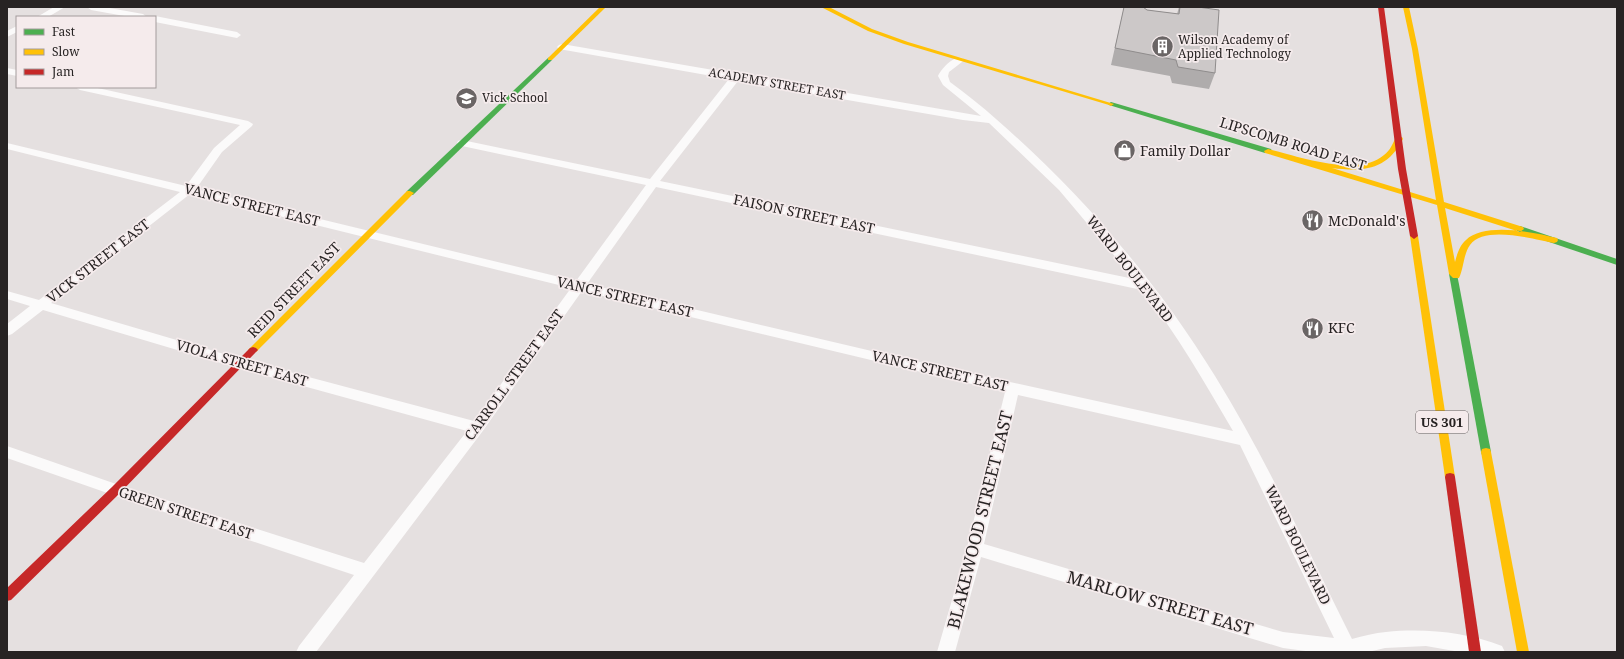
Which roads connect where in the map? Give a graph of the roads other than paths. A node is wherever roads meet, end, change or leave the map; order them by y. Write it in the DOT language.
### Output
graph roads {
  1 [pos="61,7"];
  2 [pos="91,7"];
  3 [pos="603,7"];
  4 [pos="824,7"];
  5 [pos="1381,7"];
  6 [pos="1406,7"];
  7 [pos="43,16"];
  8 [pos="138,16"];
  9 [pos="156,19"];
  10 [pos="16,30"];
  11 [pos="7,34"];
  12 [pos="237,35"];
  13 [pos="562,47"];
  14 [pos="959,60"];
  15 [pos="736,77"];
  16 [pos="85,88"];
  17 [pos="992,120"];
  18 [pos="1399,139"];
  19 [pos="462,143"];
  20 [pos="7,146"];
  21 [pos="1305,162"];
  22 [pos="653,183"];
  23 [pos="189,190"];
  24 [pos="1407,193"];
  25 [pos="1441,204"];
  26 [pos="368,234"];
  27 [pos="1554,240"];
  28 [pos="1617,262"];
  29 [pos="1455,280"];
  30 [pos="579,286"];
  31 [pos="1146,286"];
  32 [pos="7,295"];
  33 [pos="40,306"];
  34 [pos="7,331"];
  35 [pos="241,364"];
  36 [pos="1013,388"];
  37 [pos="477,428"];
  38 [pos="1245,440"];
  39 [pos="7,452"];
  40 [pos="116,490"];
  41 [pos="975,548"];
  42 [pos="366,571"];
  43 [pos="7,596"];
  44 [pos="1348,648"];
  45 [pos="1475,649"];
  46 [pos="304,652"];
  47 [pos="946,652"];
  48 [pos="1496,652"];
  49 [pos="1523,652"];
  1 -- 7 [label="street"];
  2 -- 8 [label="street"];
  3 -- 13 [label="main road, REID STREET EAST"];
  4 -- 14 [label="main road"];
  5 -- 18 [label="main road, US 301"];
  6 -- 25 [label="main road, US 301"];
  9 -- 12 [label="street"];
  10 -- 11 [label="street"];
  13 -- 15 [label="street, ACADEMY STREET EAST"];
  13 -- 19 [label="main road, REID STREET EAST"];
  14 -- 17 [label="street, WARD BOULEVARD"];
  14 -- 21 [label="main road, LIPSCOMB ROAD EAST"];
  15 -- 17 [label="street, ACADEMY STREET EAST"];
  15 -- 22 [label="street, CARROLL STREET EAST"];
  16 -- 23 [label="street, VICK STREET EAST"];
  17 -- 31 [label="street, WARD BOULEVARD"];
  18 -- 21 [label="main road"];
  18 -- 24 [label="main road, US 301"];
  19 -- 22 [label="street, FAISON STREET EAST"];
  19 -- 26 [label="main road, REID STREET EAST"];
  20 -- 23 [label="street, VANCE STREET EAST"];
  21 -- 24 [label="main road, LIPSCOMB ROAD EAST"];
  22 -- 30 [label="street, CARROLL STREET EAST"];
  22 -- 31 [label="street, FAISON STREET EAST"];
  23 -- 26 [label="street, VANCE STREET EAST"];
  23 -- 33 [label="street, VICK STREET EAST"];
  24 -- 25 [label="main road, LIPSCOMB ROAD EAST"];
  24 -- 45 [label="main road, US 301"];
  25 -- 27 [label="main road, LIPSCOMB ROAD EAST"];
  25 -- 29 [label="main road, US 301"];
  26 -- 30 [label="street, VANCE STREET EAST"];
  26 -- 35 [label="main road, REID STREET EAST"];
  27 -- 28 [label="main road, LIPSCOMB ROAD EAST"];
  27 -- 29 [label="main road"];
  29 -- 49 [label="main road, US 301"];
  30 -- 36 [label="street, VANCE STREET EAST"];
  30 -- 37 [label="street, CARROLL STREET EAST"];
  31 -- 38 [label="street, WARD BOULEVARD"];
  32 -- 33 [label="street, VIOLA STREET EAST"];
  33 -- 34 [label="street, VICK STREET EAST"];
  33 -- 35 [label="street, VIOLA STREET EAST"];
  35 -- 37 [label="street, VIOLA STREET EAST"];
  35 -- 40 [label="main road, REID STREET EAST"];
  36 -- 38 [label="street, VANCE STREET EAST"];
  36 -- 41 [label="street, BLAKEWOOD STREET EAST"];
  37 -- 42 [label="street, CARROLL STREET EAST"];
  38 -- 44 [label="street, WARD BOULEVARD"];
  39 -- 40 [label="street, GREEN STREET EAST"];
  40 -- 42 [label="street, GREEN STREET EAST"];
  40 -- 43 [label="main road, REID STREET EAST"];
  41 -- 44 [label="street, MARLOW STREET EAST"];
  41 -- 47 [label="street, BLAKEWOOD STREET EAST"];
  42 -- 46 [label="street, CARROLL STREET EAST"];
  44 -- 45 [label="street, MARLOW STREET EAST"];
  45 -- 48 [label="street, MARLOW STREET EAST"];
}
